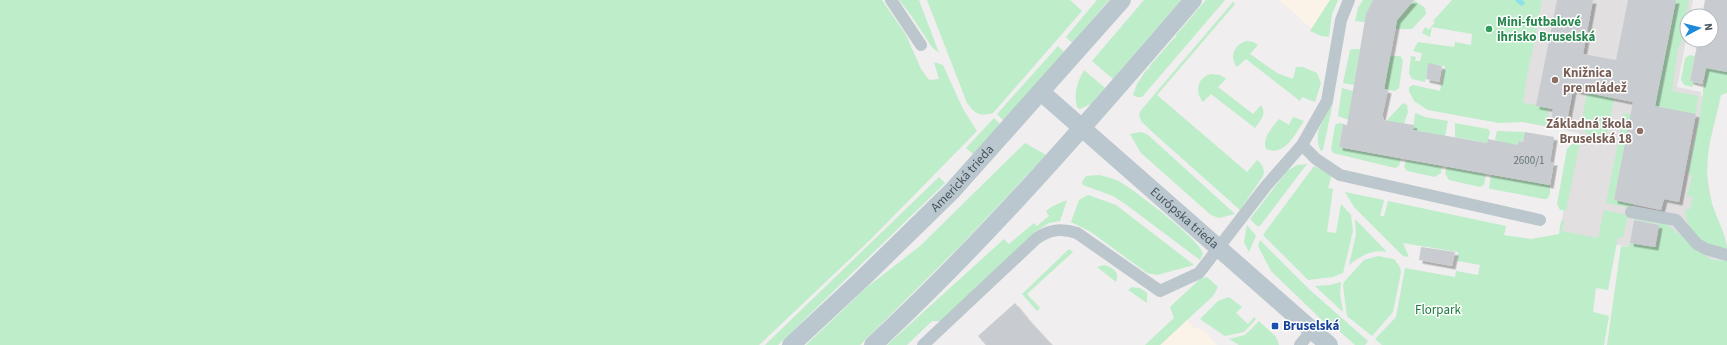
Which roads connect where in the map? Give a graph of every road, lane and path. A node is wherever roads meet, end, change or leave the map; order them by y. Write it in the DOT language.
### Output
graph roads {
  1 [pos="891,0"];
  2 [pos="1122,0"];
  3 [pos="1194,0"];
  4 [pos="1349,0"];
  5 [pos="921,45"];
  6 [pos="1041,92"];
  7 [pos="1083,128"];
  8 [pos="1302,145"];
  9 [pos="1631,212"];
  10 [pos="1540,220"];
  11 [pos="1219,248"];
  12 [pos="1727,254"];
  13 [pos="1312,330"];
  14 [pos="791,345"];
  15 [pos="873,345"];
  16 [pos="923,345"];
  17 [pos="1300,345"];
  18 [pos="1328,345"];
  1 -- 5 [label="street"];
  2 -- 6 [label="street, Americká trieda"];
  3 -- 7 [label="street"];
  4 -- 8 [label="street"];
  6 -- 7 [label="street, Európska trieda"];
  6 -- 14 [label="street, Americká trieda"];
  7 -- 11 [label="street, Európska trieda"];
  7 -- 15 [label="street"];
  8 -- 10 [label="street"];
  8 -- 11 [label="street"];
  9 -- 12 [label="street"];
  11 -- 13 [label="street, Európska trieda"];
  11 -- 16 [label="street"];
  13 -- 17 [label="street"];
  13 -- 18 [label="street, Európska trieda"];
}
